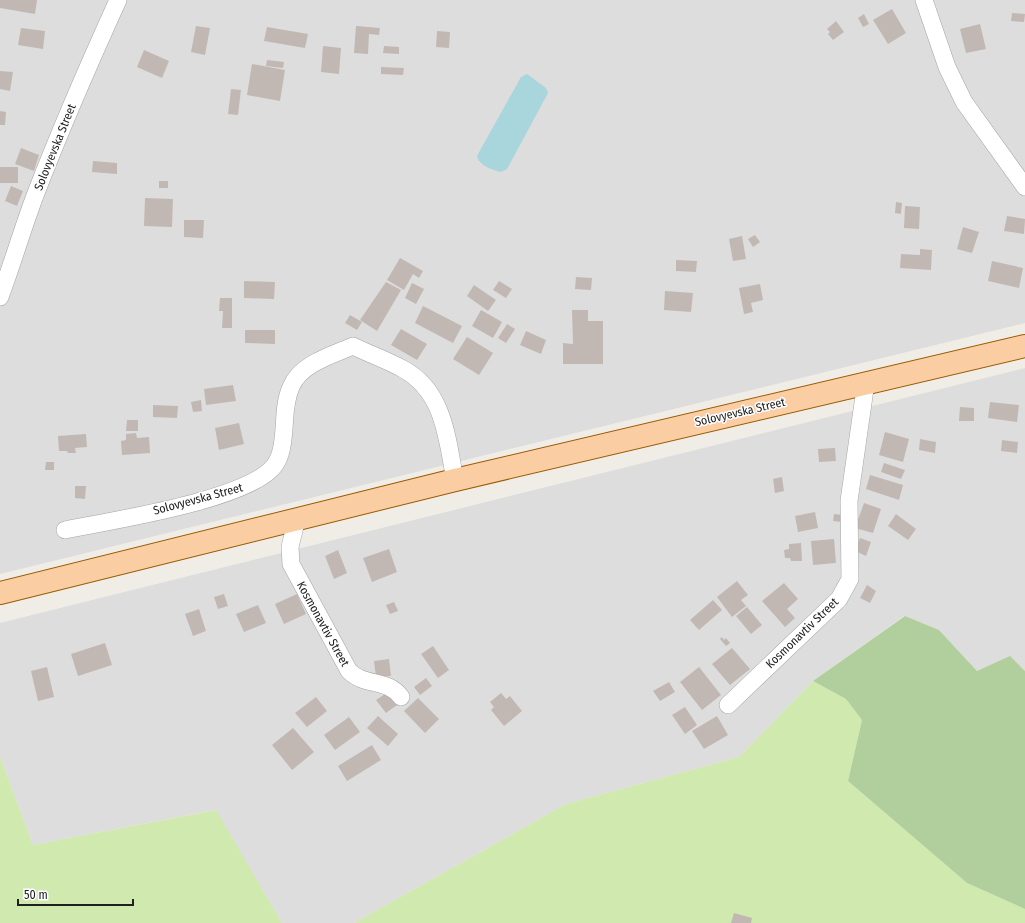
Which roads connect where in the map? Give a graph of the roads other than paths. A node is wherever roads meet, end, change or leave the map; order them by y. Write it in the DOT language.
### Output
graph roads {
  1 [pos="118,0"];
  2 [pos="924,0"];
  3 [pos="1025,187"];
  4 [pos="0,297"];
  5 [pos="1025,346"];
  6 [pos="866,382"];
  7 [pos="454,480"];
  8 [pos="297,518"];
  9 [pos="65,530"];
  10 [pos="0,593"];
  11 [pos="401,697"];
  12 [pos="728,705"];
  1 -- 4 [label="street, Solovyevska Street"];
  2 -- 3 [label="street"];
  5 -- 6 [label="main road, Solovyevska Street"];
  6 -- 7 [label="main road, Solovyevska Street"];
  6 -- 12 [label="street, Kosmonavtiv Street"];
  7 -- 8 [label="main road, Solovyevska Street"];
  7 -- 9 [label="street, Solovyevska Street"];
  8 -- 10 [label="main road, Solovyevska Street"];
  8 -- 11 [label="street, Kosmonavtiv Street"];
}
